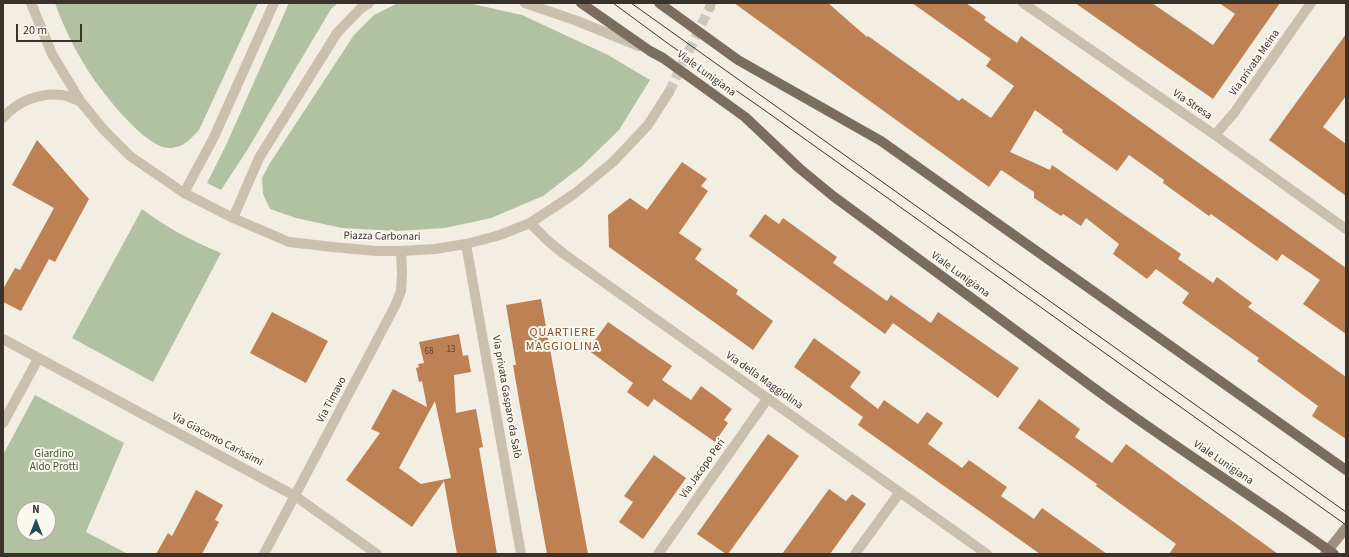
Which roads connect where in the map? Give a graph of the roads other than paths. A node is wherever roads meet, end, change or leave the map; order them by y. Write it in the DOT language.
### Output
graph roads {
  1 [pos="31,3"];
  2 [pos="274,3"];
  3 [pos="369,3"];
  4 [pos="525,3"];
  5 [pos="581,3"];
  6 [pos="659,3"];
  7 [pos="1311,3"];
  8 [pos="1029,5"];
  9 [pos="650,51"];
  10 [pos="669,92"];
  11 [pos="81,102"];
  12 [pos="3,118"];
  13 [pos="1215,135"];
  14 [pos="184,193"];
  15 [pos="233,218"];
  16 [pos="530,223"];
  17 [pos="1346,229"];
  18 [pos="466,244"];
  19 [pos="401,251"];
  20 [pos="3,339"];
  21 [pos="38,359"];
  22 [pos="768,398"];
  23 [pos="3,423"];
  24 [pos="1346,470"];
  25 [pos="900,492"];
  26 [pos="295,496"];
  27 [pos="1346,528"];
  28 [pos="1329,553"];
  29 [pos="264,554"];
  30 [pos="377,554"];
  31 [pos="521,554"];
  32 [pos="658,554"];
  33 [pos="855,554"];
  34 [pos="987,554"];
  1 -- 11 [label="street, Piazza Carbonari"];
  2 -- 14 [label="street"];
  3 -- 15 [label="street"];
  4 -- 9 [label="street"];
  5 -- 9 [label="main road, Viale Lunigiana"];
  6 -- 24 [label="main road"];
  7 -- 13 [label="street, Via privata Meina"];
  8 -- 13 [label="street, Via Stresa"];
  9 -- 28 [label="main road, Viale Lunigiana"];
  10 -- 16 [label="street, Piazza Carbonari"];
  11 -- 12 [label="street"];
  11 -- 14 [label="street, Piazza Carbonari"];
  13 -- 17 [label="street, Via Stresa"];
  14 -- 15 [label="street, Piazza Carbonari"];
  15 -- 19 [label="street, Piazza Carbonari"];
  16 -- 18 [label="street, Piazza Carbonari"];
  16 -- 22 [label="street, Via della Maggiolina"];
  18 -- 19 [label="street, Piazza Carbonari"];
  18 -- 31 [label="street, Via privata Gasparo da Salò"];
  19 -- 26 [label="street, Via Timavo"];
  20 -- 21 [label="street, Via Giacomo Carissimi"];
  21 -- 23 [label="street"];
  21 -- 26 [label="street, Via Giacomo Carissimi"];
  22 -- 25 [label="street, Via della Maggiolina"];
  22 -- 32 [label="street, Via Jacopo Peri"];
  25 -- 33 [label="street"];
  25 -- 34 [label="street, Via della Maggiolina"];
  26 -- 29 [label="street, Via Timavo"];
  26 -- 30 [label="street, Via Giacomo Carissimi"];
  27 -- 28 [label="main road"];
}
